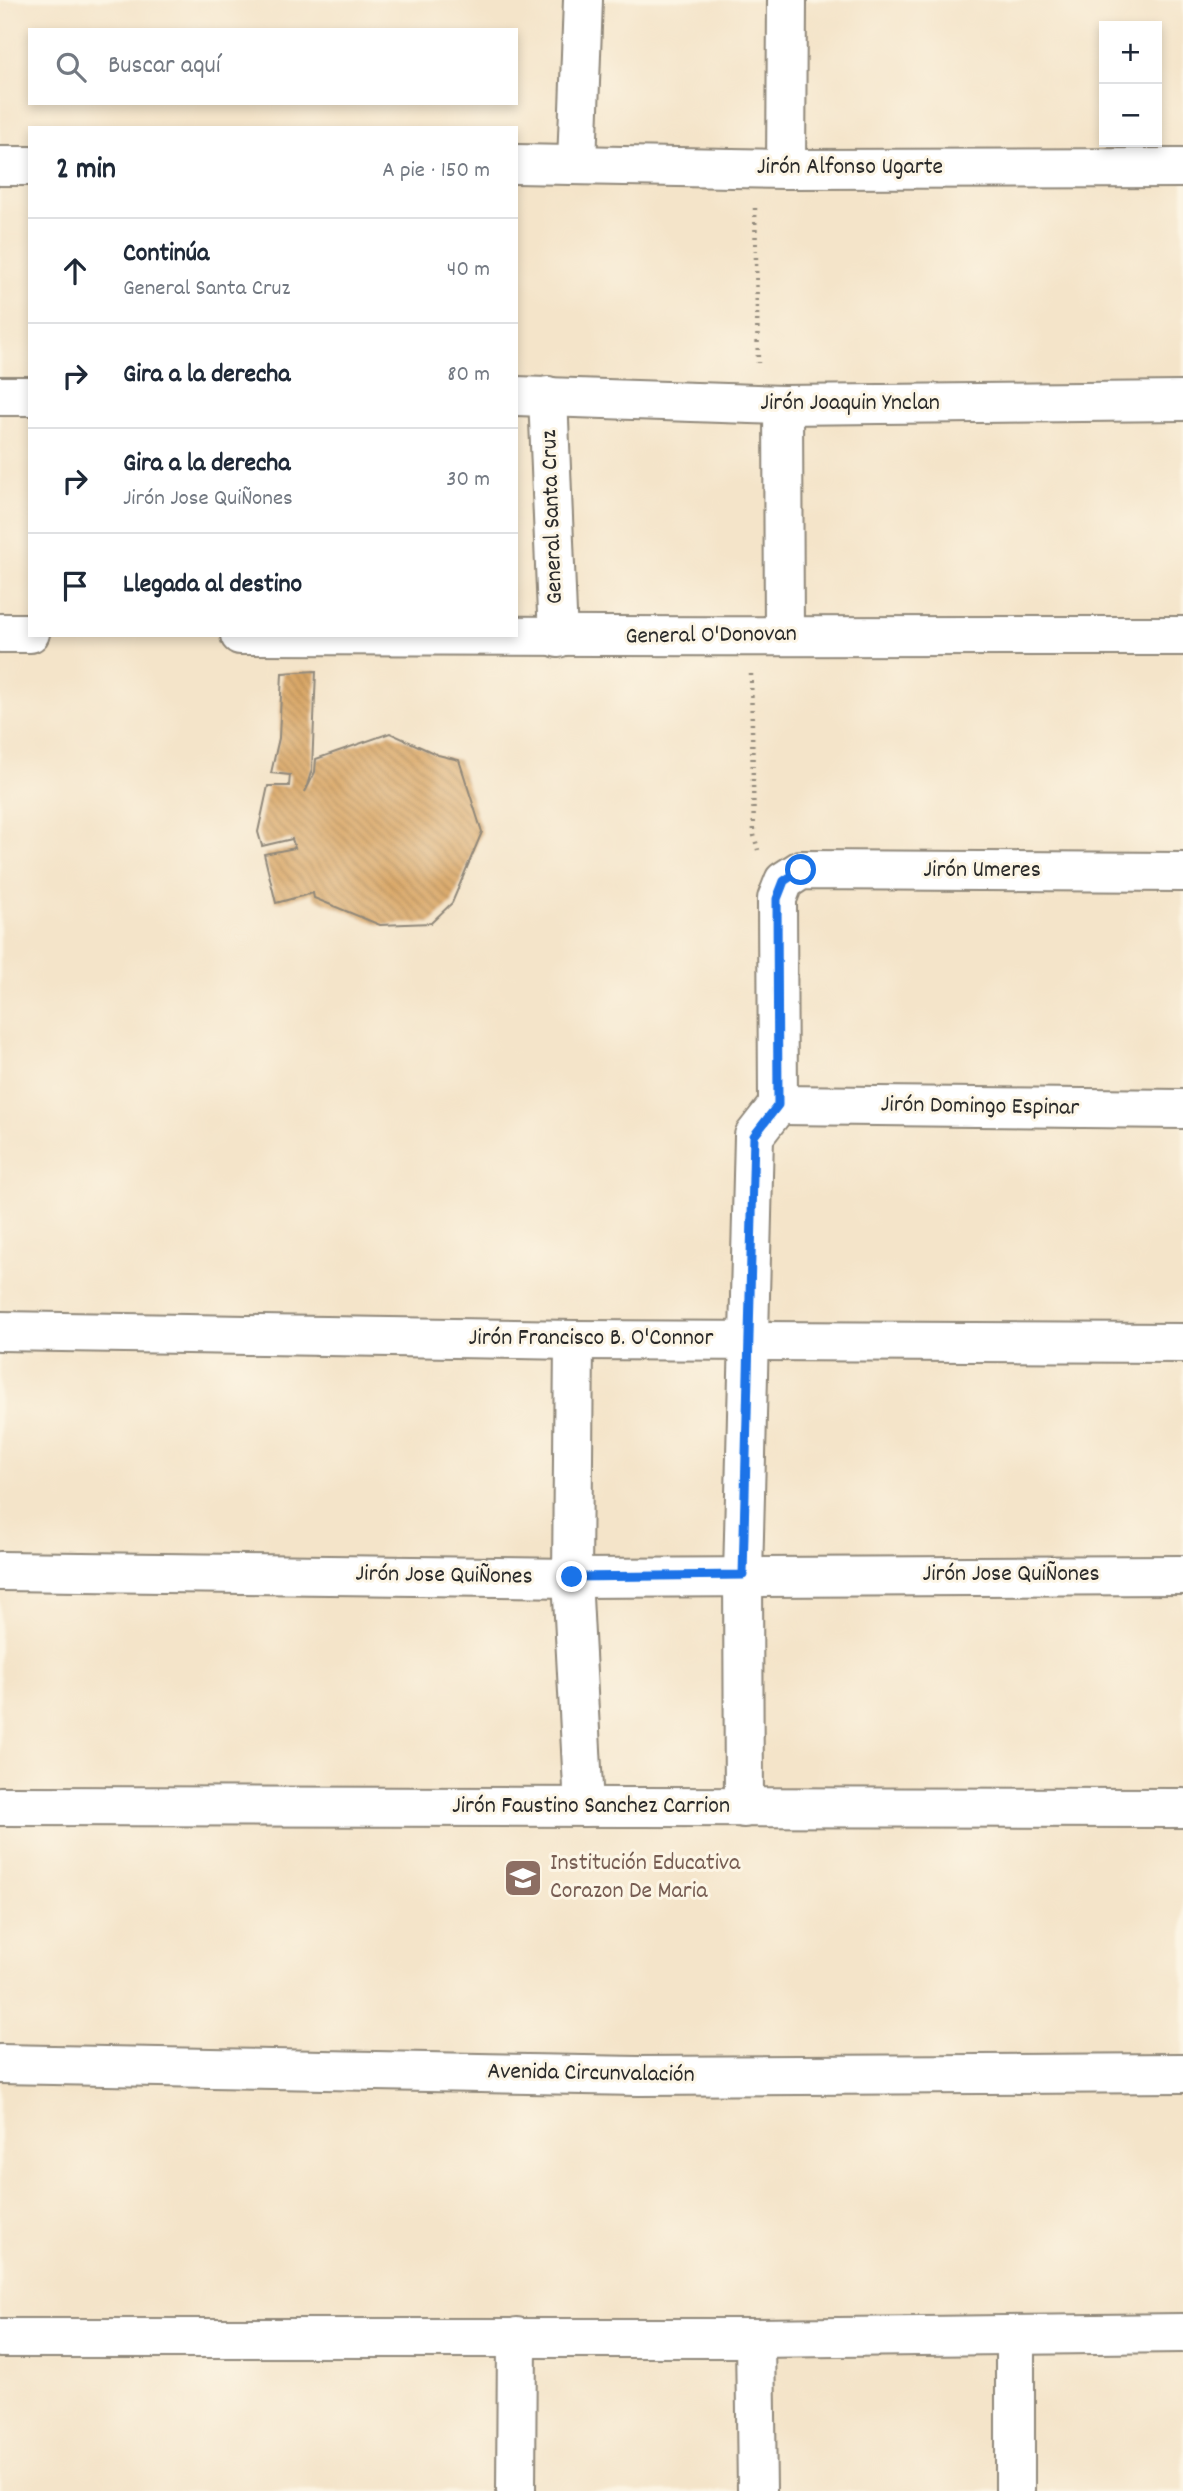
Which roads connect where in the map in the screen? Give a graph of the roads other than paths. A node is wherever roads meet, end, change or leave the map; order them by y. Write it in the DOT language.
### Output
graph roads {
  1 [pos="583,0"];
  2 [pos="787,0"];
  3 [pos="518,164"];
  4 [pos="577,164"];
  5 [pos="0,166"];
  6 [pos="28,166"];
  7 [pos="1183,168"];
  8 [pos="770,169"];
  9 [pos="0,396"];
  10 [pos="28,396"];
  11 [pos="532,396"];
  12 [pos="1183,401"];
  13 [pos="771,405"];
  14 [pos="0,633"];
  15 [pos="28,633"];
  16 [pos="767,634"];
  17 [pos="1183,636"];
  18 [pos="452,637"];
  19 [pos="558,638"];
  20 [pos="1183,872"];
  21 [pos="778,1105"];
  22 [pos="1183,1109"];
  23 [pos="0,1331"];
  24 [pos="574,1340"];
  25 [pos="747,1340"];
  26 [pos="1183,1343"];
  27 [pos="0,1571"];
  28 [pos="743,1575"];
  29 [pos="1183,1575"];
  30 [pos="572,1577"];
  31 [pos="0,1806"];
  32 [pos="584,1807"];
  33 [pos="744,1808"];
  34 [pos="1183,1808"];
  35 [pos="0,2064"];
  36 [pos="1183,2073"];
  37 [pos="1183,2333"];
  38 [pos="1016,2336"];
  39 [pos="517,2337"];
  40 [pos="0,2338"];
  41 [pos="755,2338"];
  42 [pos="516,2491"];
  43 [pos="757,2491"];
  44 [pos="1015,2491"];
  1 -- 4 [label="street"];
  2 -- 8 [label="street"];
  3 -- 4 [label="street, Jirón Alfonso Ugarte"];
  4 -- 8 [label="street, Jirón Alfonso Ugarte"];
  5 -- 6 [label="street"];
  7 -- 8 [label="street, Jirón Alfonso Ugarte"];
  9 -- 10 [label="street"];
  11 -- 13 [label="street, Jirón Joaquin Ynclan"];
  11 -- 19 [label="street, General Santa Cruz"];
  12 -- 13 [label="street, Jirón Joaquin Ynclan"];
  13 -- 16 [label="street"];
  14 -- 15 [label="street"];
  16 -- 17 [label="street, General O'Donovan"];
  16 -- 19 [label="street, General O'Donovan"];
  18 -- 19 [label="street, General O'Donovan"];
  20 -- 21 [label="street, Jirón Umeres"];
  21 -- 22 [label="street, Jirón Domingo Espinar"];
  21 -- 25 [label="street"];
  23 -- 24 [label="street, Jirón Francisco B. O'Connor"];
  24 -- 25 [label="street, Jirón Francisco B. O'Connor"];
  24 -- 30 [label="street"];
  25 -- 26 [label="street, Jirón Francisco B. O'Connor"];
  25 -- 28 [label="street"];
  27 -- 30 [label="street, Jirón Jose QuiÑones"];
  28 -- 29 [label="street, Jirón Jose QuiÑones"];
  28 -- 30 [label="street, Jirón Jose QuiÑones"];
  28 -- 33 [label="street"];
  30 -- 32 [label="street"];
  31 -- 32 [label="street, Jirón Faustino Sanchez Carrion"];
  32 -- 33 [label="street, Jirón Faustino Sanchez Carrion"];
  33 -- 34 [label="street, Jirón Faustino Sanchez Carrion"];
  35 -- 36 [label="street, Avenida Circunvalación"];
  37 -- 38 [label="street"];
  38 -- 41 [label="street"];
  38 -- 44 [label="street"];
  39 -- 40 [label="street"];
  39 -- 41 [label="street"];
  39 -- 42 [label="street"];
  41 -- 43 [label="street"];
}
